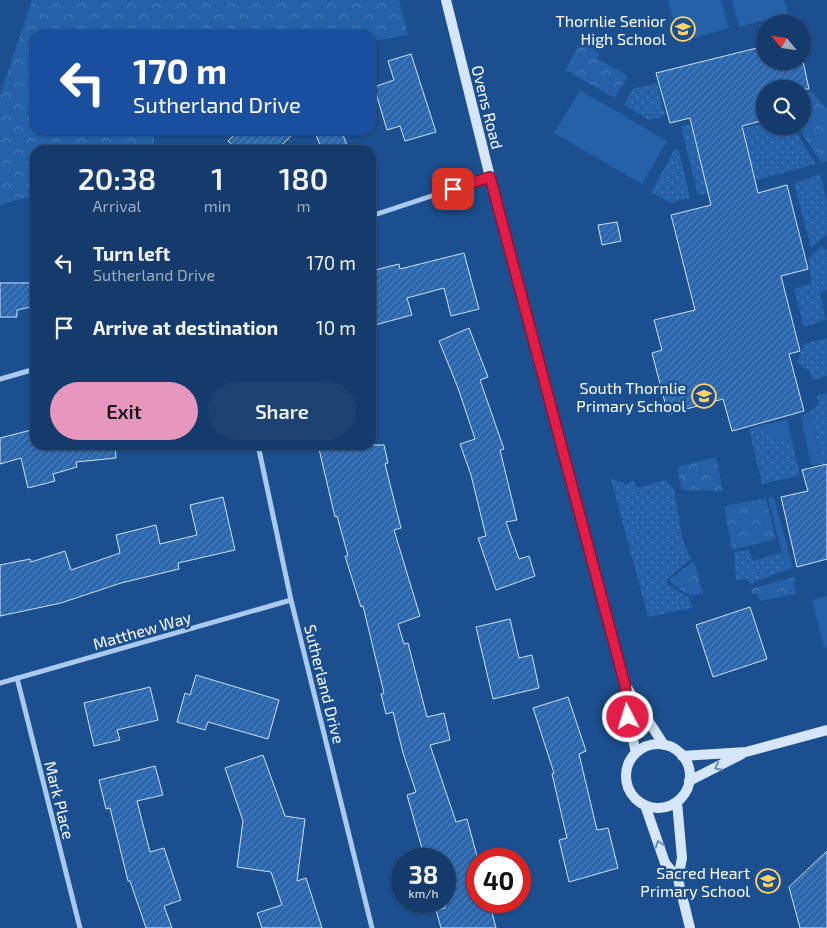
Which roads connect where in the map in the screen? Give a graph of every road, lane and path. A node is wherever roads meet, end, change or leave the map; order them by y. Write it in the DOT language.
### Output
graph roads {
  1 [pos="446,0"];
  2 [pos="490,177"];
  3 [pos="376,214"];
  4 [pos="30,370"];
  5 [pos="0,378"];
  6 [pos="259,450"];
  7 [pos="291,600"];
  8 [pos="16,678"];
  9 [pos="0,683"];
  10 [pos="625,685"];
  11 [pos="827,730"];
  12 [pos="664,745"];
  13 [pos="746,752"];
  14 [pos="636,753"];
  15 [pos="682,756"];
  16 [pos="689,781"];
  17 [pos="677,802"];
  18 [pos="645,805"];
  19 [pos="678,879"];
  20 [pos="80,928"];
  21 [pos="372,928"];
  22 [pos="690,928"];
  1 -- 2 [label="street, Ovens Road"];
  2 -- 3 [label="street"];
  2 -- 10 [label="street, Ovens Road"];
  4 -- 5 [label="street"];
  6 -- 7 [label="street, Sutherland Drive"];
  7 -- 8 [label="street, Matthew Way"];
  7 -- 21 [label="street, Sutherland Drive"];
  8 -- 9 [label="street, Matthew Way"];
  8 -- 20 [label="street, Mark Place"];
  10 -- 12 [label="street, Ovens Road"];
  10 -- 14 [label="street, Ovens Road"];
  11 -- 13 [label="street"];
  12 -- 14 [label="street"];
  12 -- 15 [label="street, Ovens Road"];
  13 -- 15 [label="street"];
  13 -- 16 [label="street, one-way"];
  14 -- 18 [label="street"];
  15 -- 16 [label="street"];
  16 -- 17 [label="street"];
  17 -- 18 [label="street"];
  17 -- 19 [label="street"];
  19 -- 18 [label="street, one-way"];
  19 -- 22 [label="street"];
}
